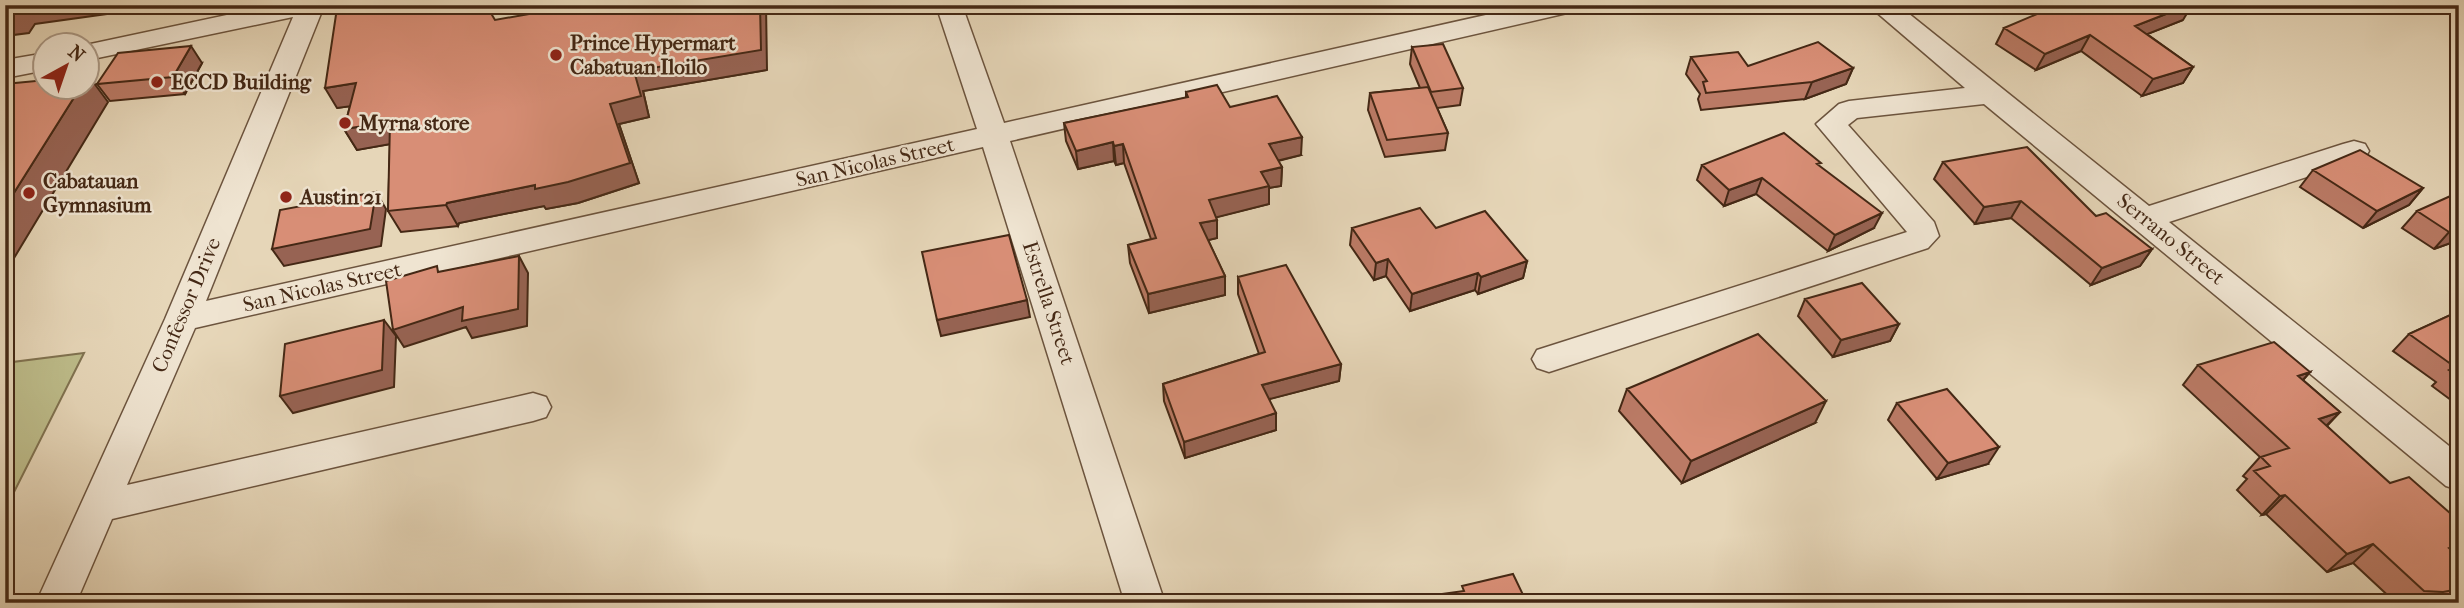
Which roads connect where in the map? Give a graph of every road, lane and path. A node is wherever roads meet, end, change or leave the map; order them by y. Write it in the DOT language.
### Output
graph roads {
  1 [pos="312,5"];
  2 [pos="948,5"];
  3 [pos="1567,5"];
  4 [pos="1881,5"];
  5 [pos="102,49"];
  6 [pos="32,64"];
  7 [pos="5,69"];
  8 [pos="1994,94"];
  9 [pos="994,136"];
  10 [pos="2354,151"];
  11 [pos="2145,219"];
  12 [pos="182,318"];
  13 [pos="1549,359"];
  14 [pos="533,407"];
  15 [pos="2459,475"];
  16 [pos="98,507"];
  17 [pos="56,603"];
  18 [pos="1145,603"];
  1 -- 5 [label="street"];
  1 -- 12 [label="street, Confessor Drive"];
  2 -- 9 [label="street, Estrella Street"];
  3 -- 9 [label="street, San Nicolas Street"];
  4 -- 8 [label="street, Serrano Street"];
  6 -- 7 [label="street"];
  8 -- 11 [label="street, Serrano Street"];
  8 -- 13 [label="street"];
  9 -- 12 [label="street, San Nicolas Street"];
  9 -- 18 [label="street, Estrella Street"];
  10 -- 11 [label="street"];
  11 -- 15 [label="street, Serrano Street"];
  12 -- 16 [label="street, Confessor Drive"];
  14 -- 16 [label="street"];
  16 -- 17 [label="street, Confessor Drive"];
}
